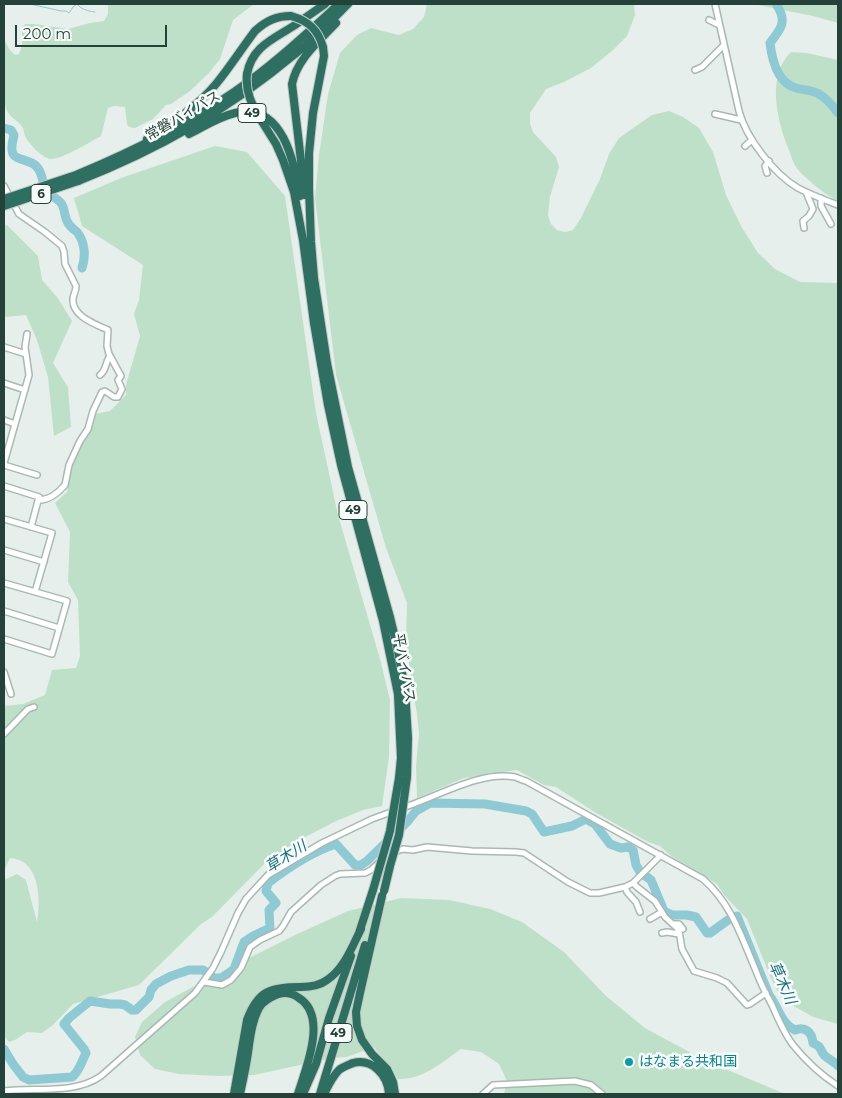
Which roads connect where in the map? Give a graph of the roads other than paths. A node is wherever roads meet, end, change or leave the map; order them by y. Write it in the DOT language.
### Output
graph roads {
  1 [pos="324,4"];
  2 [pos="339,4"];
  3 [pos="348,4"];
  4 [pos="353,4"];
  5 [pos="715,4"];
  6 [pos="709,20"];
  7 [pos="719,23"];
  8 [pos="724,46"];
  9 [pos="695,70"];
  10 [pos="715,114"];
  11 [pos="741,120"];
  12 [pos="739,130"];
  13 [pos="748,134"];
  14 [pos="752,140"];
  15 [pos="745,146"];
  16 [pos="769,161"];
  17 [pos="113,163"];
  18 [pos="767,173"];
  19 [pos="77,178"];
  20 [pos="4,186"];
  21 [pos="806,191"];
  22 [pos="820,198"];
  23 [pos="4,199"];
  24 [pos="838,205"];
  25 [pos="4,206"];
  26 [pos="831,224"];
  27 [pos="804,228"];
  28 [pos="307,241"];
  29 [pos="27,334"];
  30 [pos="4,347"];
  31 [pos="26,354"];
  32 [pos="110,356"];
  33 [pos="100,375"];
  34 [pos="4,383"];
  35 [pos="25,390"];
  36 [pos="4,420"];
  37 [pos="15,424"];
  38 [pos="5,454"];
  39 [pos="4,464"];
  40 [pos="36,475"];
  41 [pos="4,486"];
  42 [pos="39,500"];
  43 [pos="4,519"];
  44 [pos="31,527"];
  45 [pos="4,550"];
  46 [pos="44,562"];
  47 [pos="4,583"];
  48 [pos="35,592"];
  49 [pos="4,611"];
  50 [pos="59,628"];
  51 [pos="4,639"];
  52 [pos="4,672"];
  53 [pos="11,694"];
  54 [pos="34,707"];
  55 [pos="4,734"];
  56 [pos="403,778"];
  57 [pos="661,855"];
  58 [pos="633,883"];
  59 [pos="624,887"];
  60 [pos="383,894"];
  61 [pos="640,912"];
  62 [pos="662,912"];
  63 [pos="650,919"];
  64 [pos="361,929"];
  65 [pos="681,932"];
  66 [pos="662,933"];
  67 [pos="205,980"];
  68 [pos="766,993"];
  69 [pos="838,1086"];
  70 [pos="4,1091"];
  71 [pos="234,1094"];
  72 [pos="240,1094"];
  73 [pos="298,1094"];
  74 [pos="303,1094"];
  75 [pos="320,1094"];
  76 [pos="324,1094"];
  77 [pos="389,1094"];
  78 [pos="395,1094"];
  79 [pos="483,1094"];
  80 [pos="602,1094"];
  1 -- 28 [label="highway, 49, bridge"];
  2 -- 17 [label="highway, 常磐バイパス / 6"];
  3 -- 17 [label="highway, 常磐バイパス / 6"];
  4 -- 28 [label="highway, 49"];
  5 -- 7 [label="street"];
  6 -- 7 [label="street"];
  7 -- 8 [label="street"];
  8 -- 9 [label="street"];
  8 -- 11 [label="street"];
  10 -- 11 [label="street"];
  11 -- 13 [label="street"];
  12 -- 13 [label="street"];
  13 -- 14 [label="street"];
  14 -- 15 [label="street"];
  14 -- 16 [label="street"];
  16 -- 18 [label="street"];
  16 -- 21 [label="street"];
  17 -- 19 [label="highway, 常磐バイパス / 6"];
  17 -- 28 [label="highway, 49"];
  17 -- 28 [label="highway, 49, bridge"];
  19 -- 23 [label="highway, 常磐バイパス / 6, bridge"];
  19 -- 25 [label="highway, 常磐バイパス / 6, bridge"];
  20 -- 32 [label="street"];
  21 -- 22 [label="street"];
  21 -- 27 [label="street"];
  22 -- 24 [label="street"];
  22 -- 26 [label="street"];
  28 -- 56 [label="highway, 平バイパス / 49"];
  29 -- 31 [label="street"];
  30 -- 31 [label="street"];
  31 -- 35 [label="street"];
  32 -- 33 [label="street"];
  32 -- 42 [label="street"];
  34 -- 35 [label="street"];
  35 -- 37 [label="street"];
  36 -- 37 [label="street"];
  37 -- 38 [label="street"];
  38 -- 39 [label="street"];
  39 -- 40 [label="street"];
  41 -- 42 [label="street"];
  42 -- 44 [label="street"];
  43 -- 44 [label="street"];
  44 -- 46 [label="street"];
  45 -- 46 [label="street"];
  46 -- 48 [label="street"];
  47 -- 48 [label="street"];
  48 -- 50 [label="street"];
  49 -- 50 [label="street"];
  50 -- 51 [label="street"];
  52 -- 53 [label="street"];
  54 -- 55 [label="street"];
  56 -- 60 [label="highway, 平バイパス / 49, bridge"];
  56 -- 64 [label="highway, 平バイパス / 49, bridge"];
  57 -- 58 [label="street"];
  57 -- 67 [label="street"];
  57 -- 68 [label="street"];
  58 -- 59 [label="street"];
  58 -- 62 [label="street"];
  59 -- 61 [label="street"];
  59 -- 67 [label="street"];
  60 -- 75 [label="highway, 平バイパス / 49"];
  60 -- 78 [label="highway"];
  62 -- 63 [label="street"];
  62 -- 65 [label="street"];
  64 -- 71 [label="highway"];
  64 -- 74 [label="highway, 平バイパス / 49"];
  65 -- 66 [label="street"];
  65 -- 68 [label="street"];
  67 -- 70 [label="street"];
  68 -- 69 [label="street"];
  72 -- 73 [label="highway"];
  76 -- 77 [label="highway"];
  79 -- 80 [label="street"];
}
